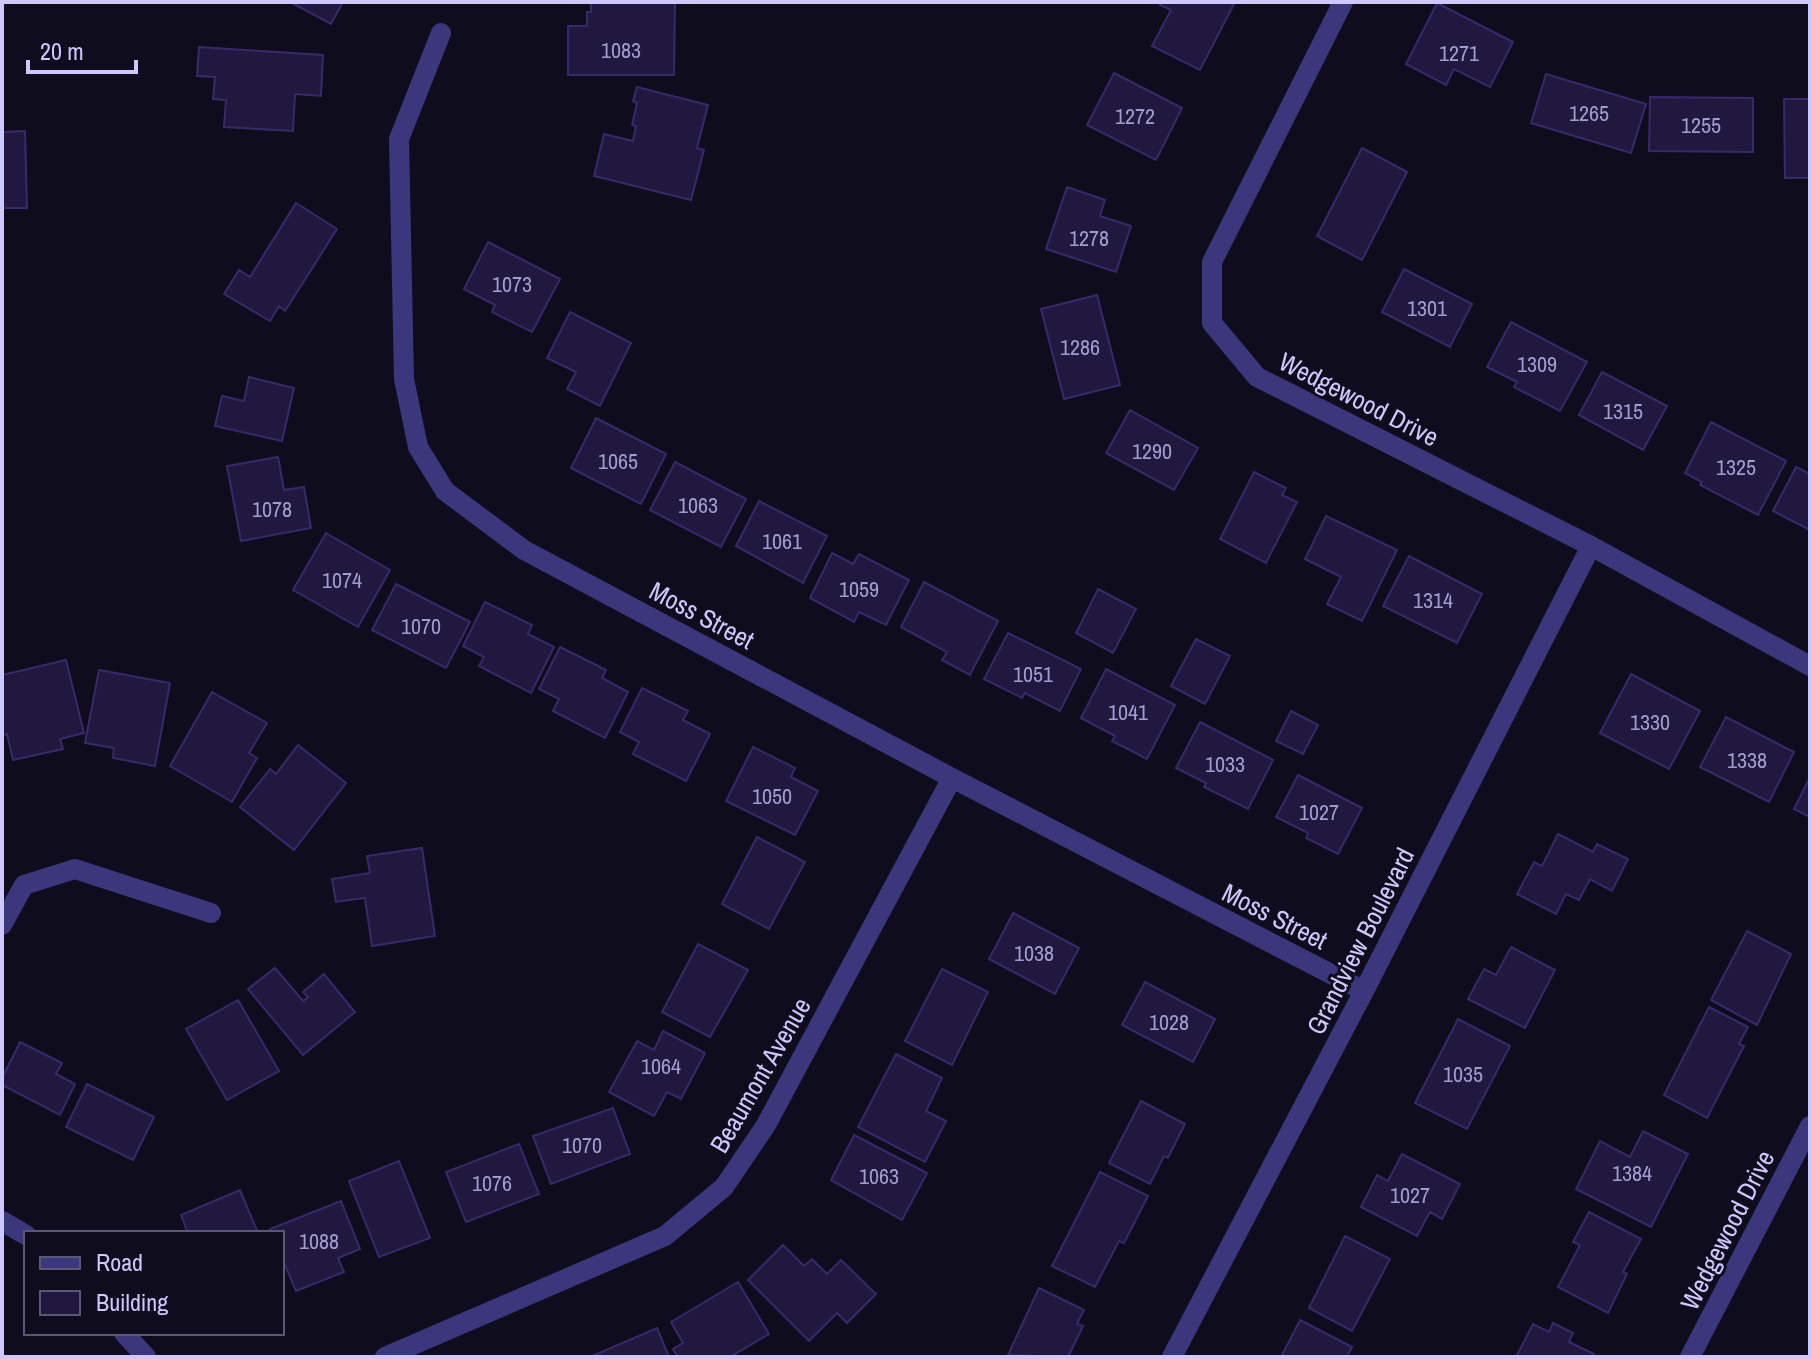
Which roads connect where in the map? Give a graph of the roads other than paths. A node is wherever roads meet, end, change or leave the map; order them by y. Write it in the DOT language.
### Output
graph roads {
  1 [pos="1343,2"];
  2 [pos="441,33"];
  3 [pos="1591,546"];
  4 [pos="1810,666"];
  5 [pos="952,778"];
  6 [pos="211,913"];
  7 [pos="2,925"];
  8 [pos="1364,991"];
  9 [pos="1810,1126"];
  10 [pos="2,1221"];
  11 [pos="24,1234"];
  12 [pos="126,1335"];
  13 [pos="146,1357"];
  14 [pos="385,1357"];
  15 [pos="1172,1357"];
  16 [pos="1690,1357"];
  1 -- 3 [label="street, Wedgewood Drive"];
  2 -- 5 [label="street, Moss Street"];
  3 -- 4 [label="street, Wedgewood Drive"];
  3 -- 8 [label="street, Grandview Boulevard"];
  5 -- 8 [label="street, Moss Street"];
  5 -- 14 [label="street, Beaumont Avenue"];
  6 -- 7 [label="street"];
  8 -- 15 [label="street, Grandview Boulevard"];
  9 -- 16 [label="street, Wedgewood Drive"];
  10 -- 11 [label="street"];
  12 -- 13 [label="street"];
}
